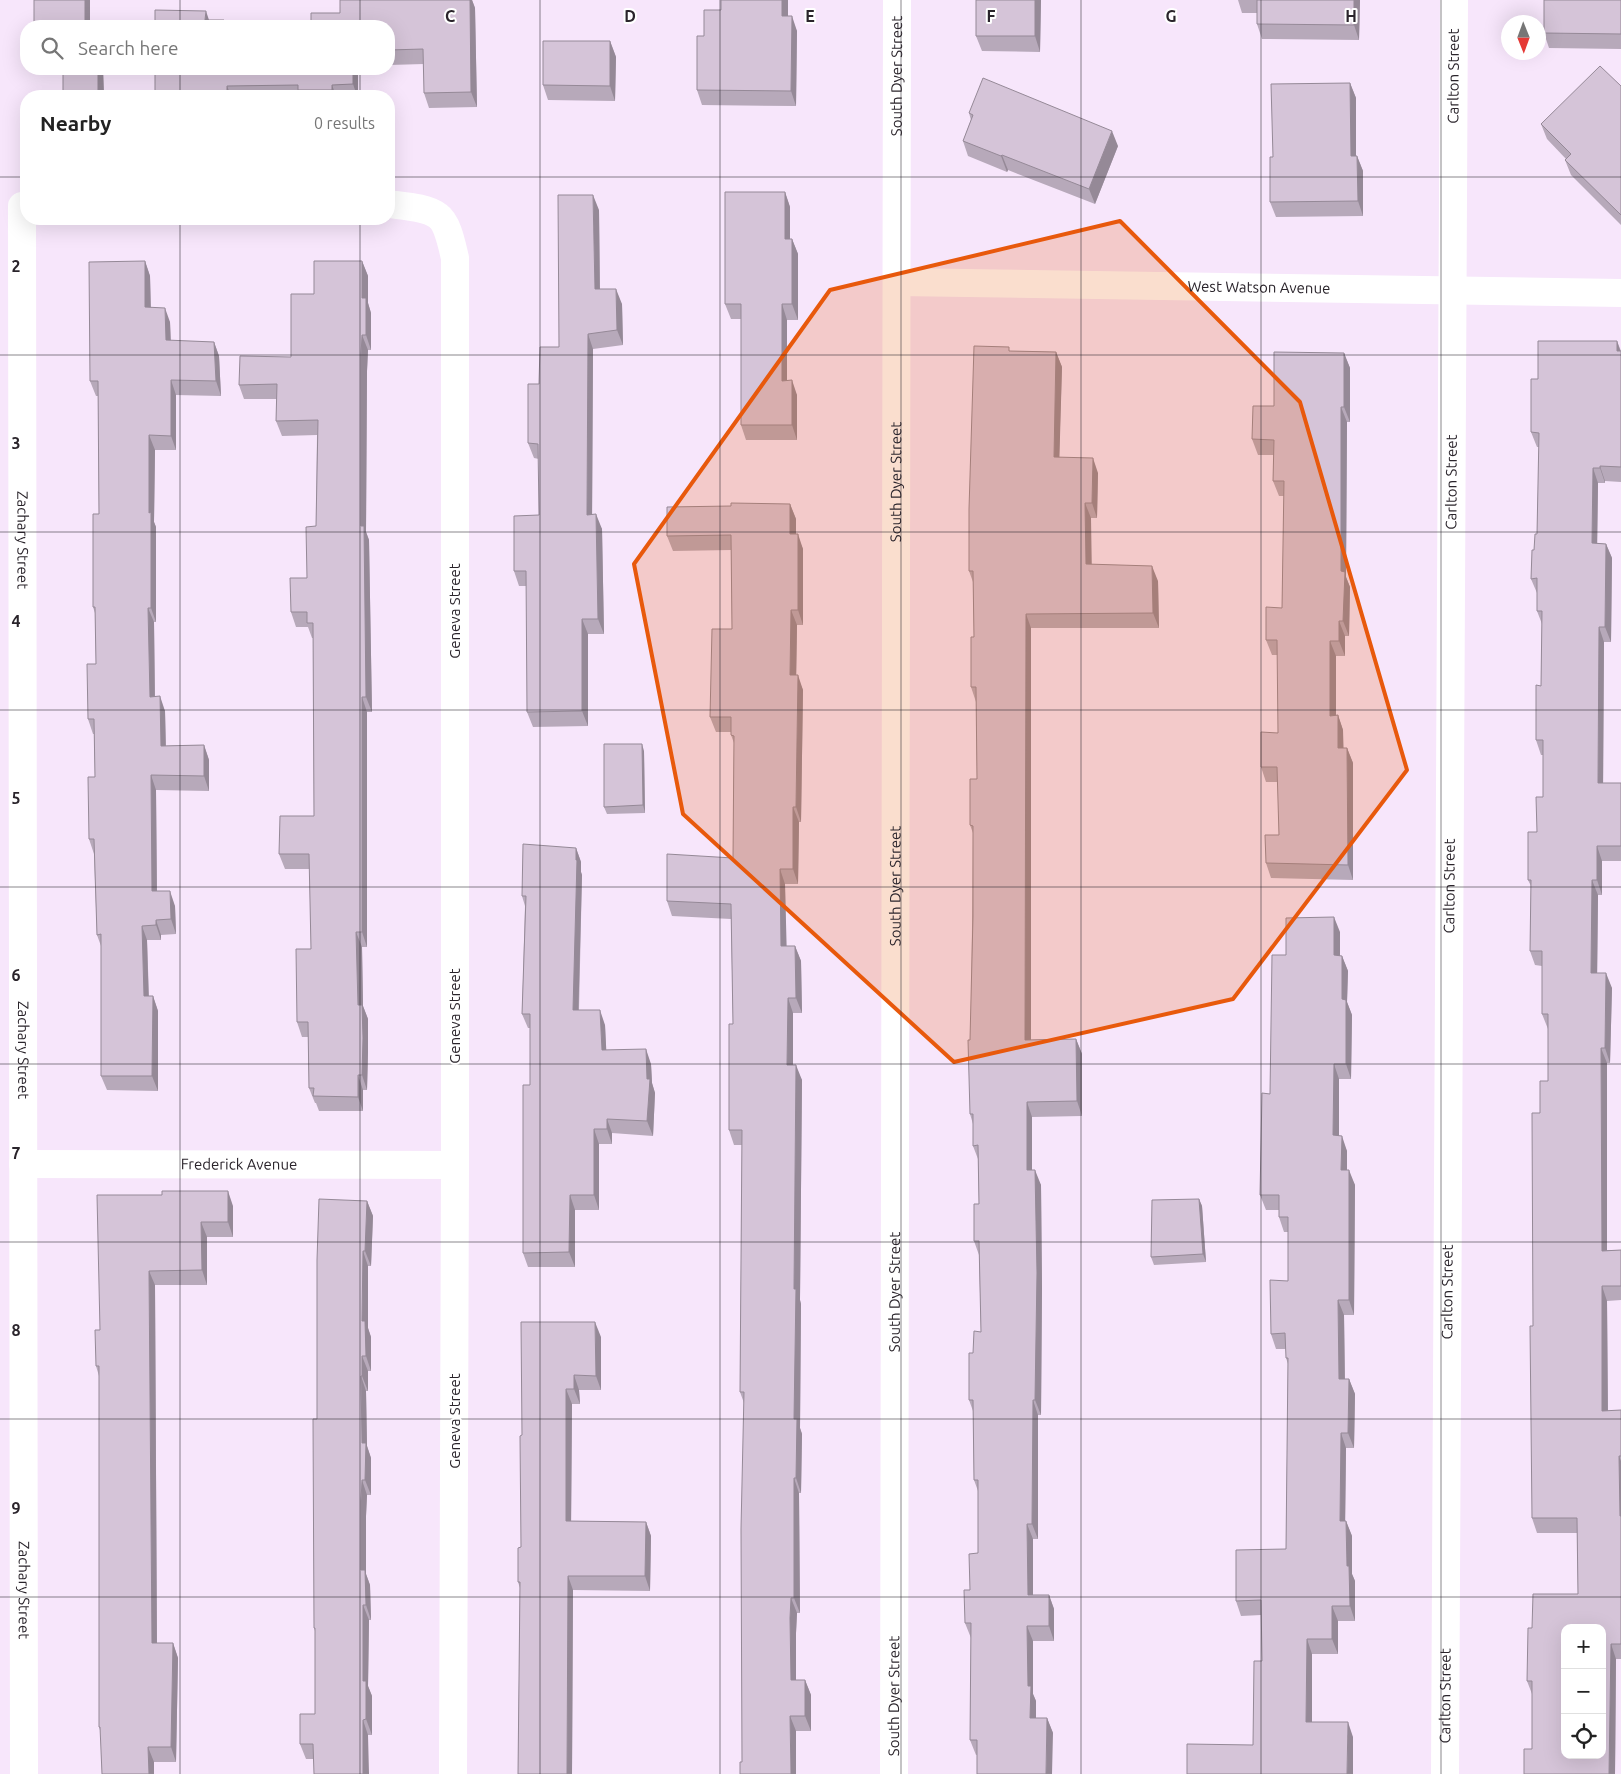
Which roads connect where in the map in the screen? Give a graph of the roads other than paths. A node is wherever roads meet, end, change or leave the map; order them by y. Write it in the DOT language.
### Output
graph roads {
  1 [pos="897,0"];
  2 [pos="1454,0"];
  3 [pos="395,205"];
  4 [pos="16,206"];
  5 [pos="897,282"];
  6 [pos="1452,291"];
  7 [pos="1621,292"];
  8 [pos="23,1164"];
  9 [pos="456,1165"];
  10 [pos="12,1217"];
  11 [pos="24,1774"];
  12 [pos="453,1774"];
  13 [pos="894,1774"];
  14 [pos="1445,1774"];
  1 -- 5 [label="street, South Dyer Street"];
  2 -- 6 [label="street, Carlton Street"];
  3 -- 9 [label="street, Geneva Street"];
  4 -- 8 [label="street, Zachary Street"];
  5 -- 6 [label="street, West Watson Avenue"];
  5 -- 13 [label="street, South Dyer Street"];
  6 -- 7 [label="street, West Watson Avenue"];
  6 -- 14 [label="street, Carlton Street"];
  8 -- 9 [label="street, Frederick Avenue"];
  8 -- 10 [label="street, Zachary Street"];
  9 -- 12 [label="street, Geneva Street"];
  10 -- 11 [label="street, Zachary Street"];
}
